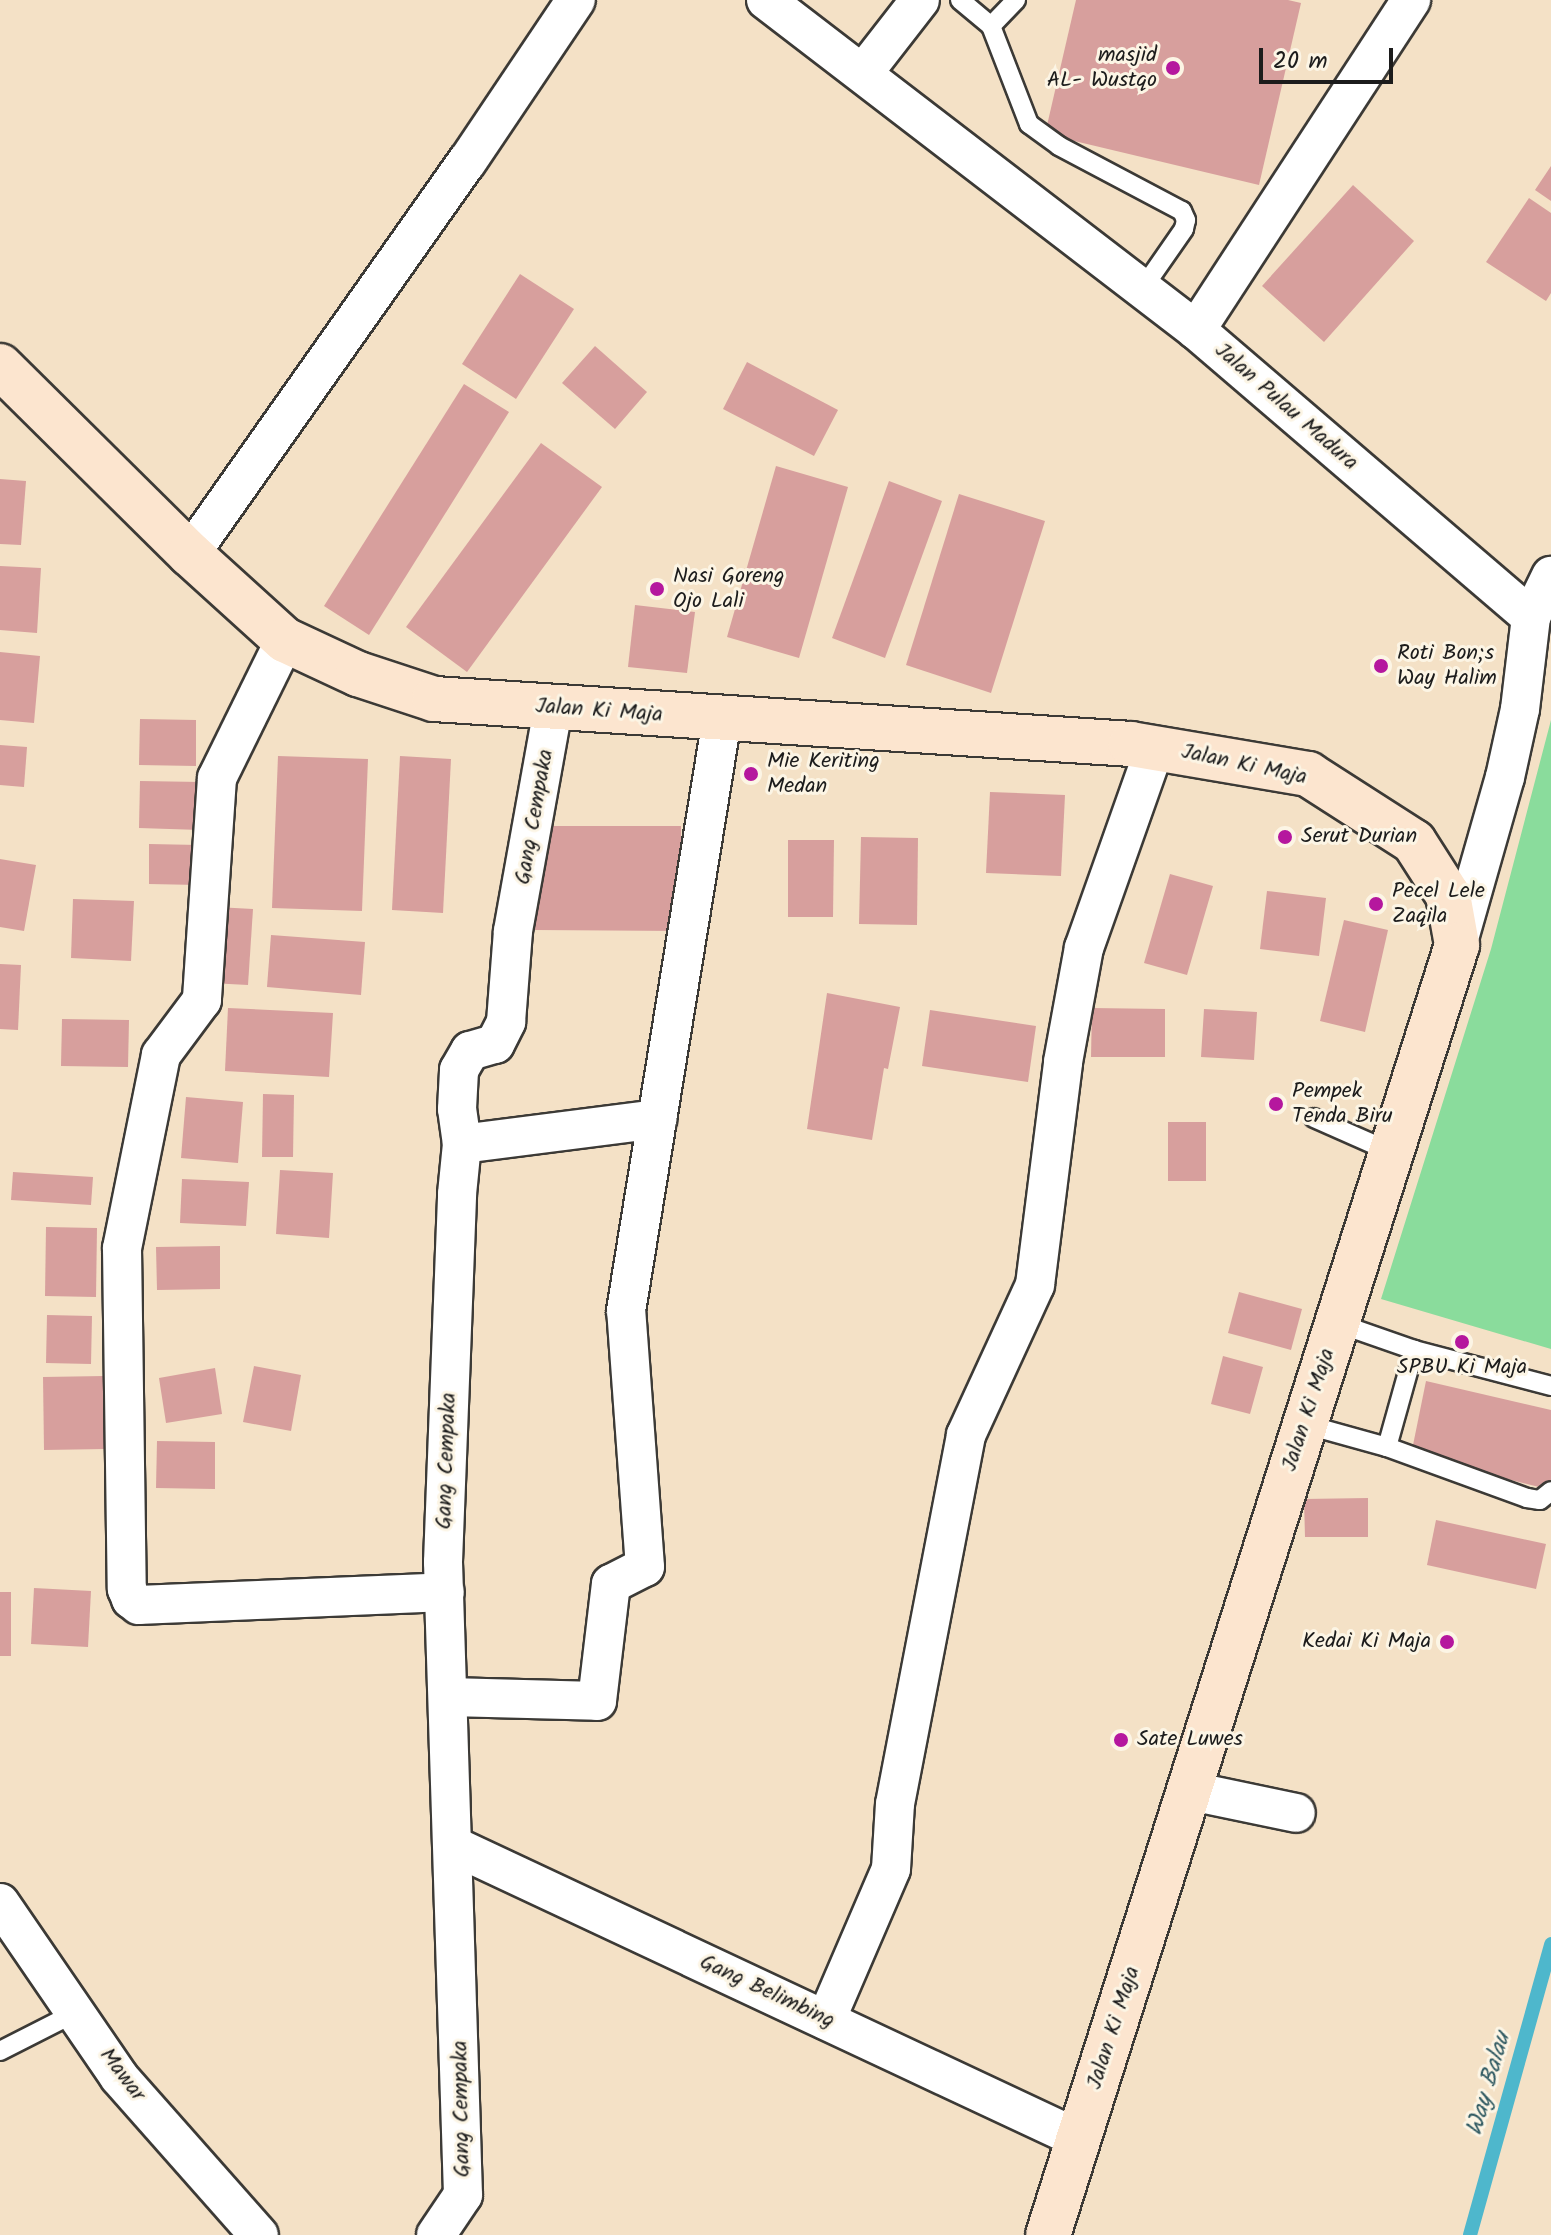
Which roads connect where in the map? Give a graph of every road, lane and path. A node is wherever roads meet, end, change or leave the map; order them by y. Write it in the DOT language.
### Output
graph roads {
  1 [pos="576,0"];
  2 [pos="766,0"];
  3 [pos="920,0"];
  4 [pos="960,0"];
  5 [pos="1016,0"];
  6 [pos="1411,0"];
  7 [pos="991,26"];
  8 [pos="864,72"];
  9 [pos="1143,288"];
  10 [pos="1196,330"];
  11 [pos="0,366"];
  12 [pos="190,554"];
  13 [pos="1551,576"];
  14 [pos="1531,617"];
  15 [pos="285,640"];
  16 [pos="553,709"];
  17 [pos="722,719"];
  18 [pos="1155,747"];
  19 [pos="1457,945"];
  20 [pos="1314,1118"];
  21 [pos="657,1119"];
  22 [pos="462,1144"];
  23 [pos="1391,1152"];
  24 [pos="1337,1323"];
  25 [pos="1414,1350"];
  26 [pos="1551,1386"];
  27 [pos="1304,1424"];
  28 [pos="1387,1447"];
  29 [pos="1551,1491"];
  30 [pos="445,1592"];
  31 [pos="449,1697"];
  32 [pos="1191,1791"];
  33 [pos="1296,1813"];
  34 [pos="454,1846"];
  35 [pos="0,1903"];
  36 [pos="77,2012"];
  37 [pos="826,2020"];
  38 [pos="0,2051"];
  39 [pos="1079,2139"];
  40 [pos="259,2235"];
  41 [pos="436,2235"];
  42 [pos="1048,2235"];
  1 -- 12 [label="street"];
  2 -- 8 [label="street, Jalan Pulau Madura"];
  3 -- 8 [label="street"];
  4 -- 7 [label="lane"];
  5 -- 7 [label="lane"];
  6 -- 10 [label="street"];
  7 -- 9 [label="lane"];
  8 -- 9 [label="street, Jalan Pulau Madura"];
  9 -- 10 [label="street, Jalan Pulau Madura"];
  10 -- 14 [label="street, Jalan Pulau Madura"];
  11 -- 12 [label="main road, Jalan Ki Maja"];
  12 -- 15 [label="main road, Jalan Ki Maja"];
  13 -- 14 [label="street"];
  14 -- 19 [label="street"];
  15 -- 16 [label="main road, Jalan Ki Maja"];
  15 -- 30 [label="street"];
  16 -- 17 [label="main road, Jalan Ki Maja"];
  16 -- 22 [label="street, Gang Cempaka"];
  17 -- 18 [label="main road, Jalan Ki Maja"];
  17 -- 21 [label="street"];
  18 -- 19 [label="main road, Jalan Ki Maja"];
  18 -- 37 [label="street"];
  19 -- 23 [label="main road, Jalan Ki Maja"];
  20 -- 23 [label="lane"];
  21 -- 22 [label="street"];
  21 -- 31 [label="street"];
  22 -- 30 [label="street, Gang Cempaka"];
  23 -- 24 [label="main road, Jalan Ki Maja"];
  24 -- 25 [label="lane"];
  24 -- 27 [label="main road, Jalan Ki Maja"];
  25 -- 26 [label="lane"];
  25 -- 28 [label="lane"];
  27 -- 28 [label="lane"];
  27 -- 32 [label="main road, Jalan Ki Maja"];
  28 -- 29 [label="lane"];
  30 -- 31 [label="street, Gang Cempaka"];
  31 -- 34 [label="street, Gang Cempaka"];
  32 -- 33 [label="street"];
  32 -- 39 [label="main road, Jalan Ki Maja"];
  34 -- 37 [label="street, Gang Belimbing"];
  34 -- 41 [label="street, Gang Cempaka"];
  35 -- 36 [label="street, Mawar"];
  36 -- 38 [label="lane"];
  36 -- 40 [label="street, Mawar"];
  37 -- 39 [label="street, Gang Belimbing"];
  39 -- 42 [label="main road, Jalan Ki Maja"];
}
